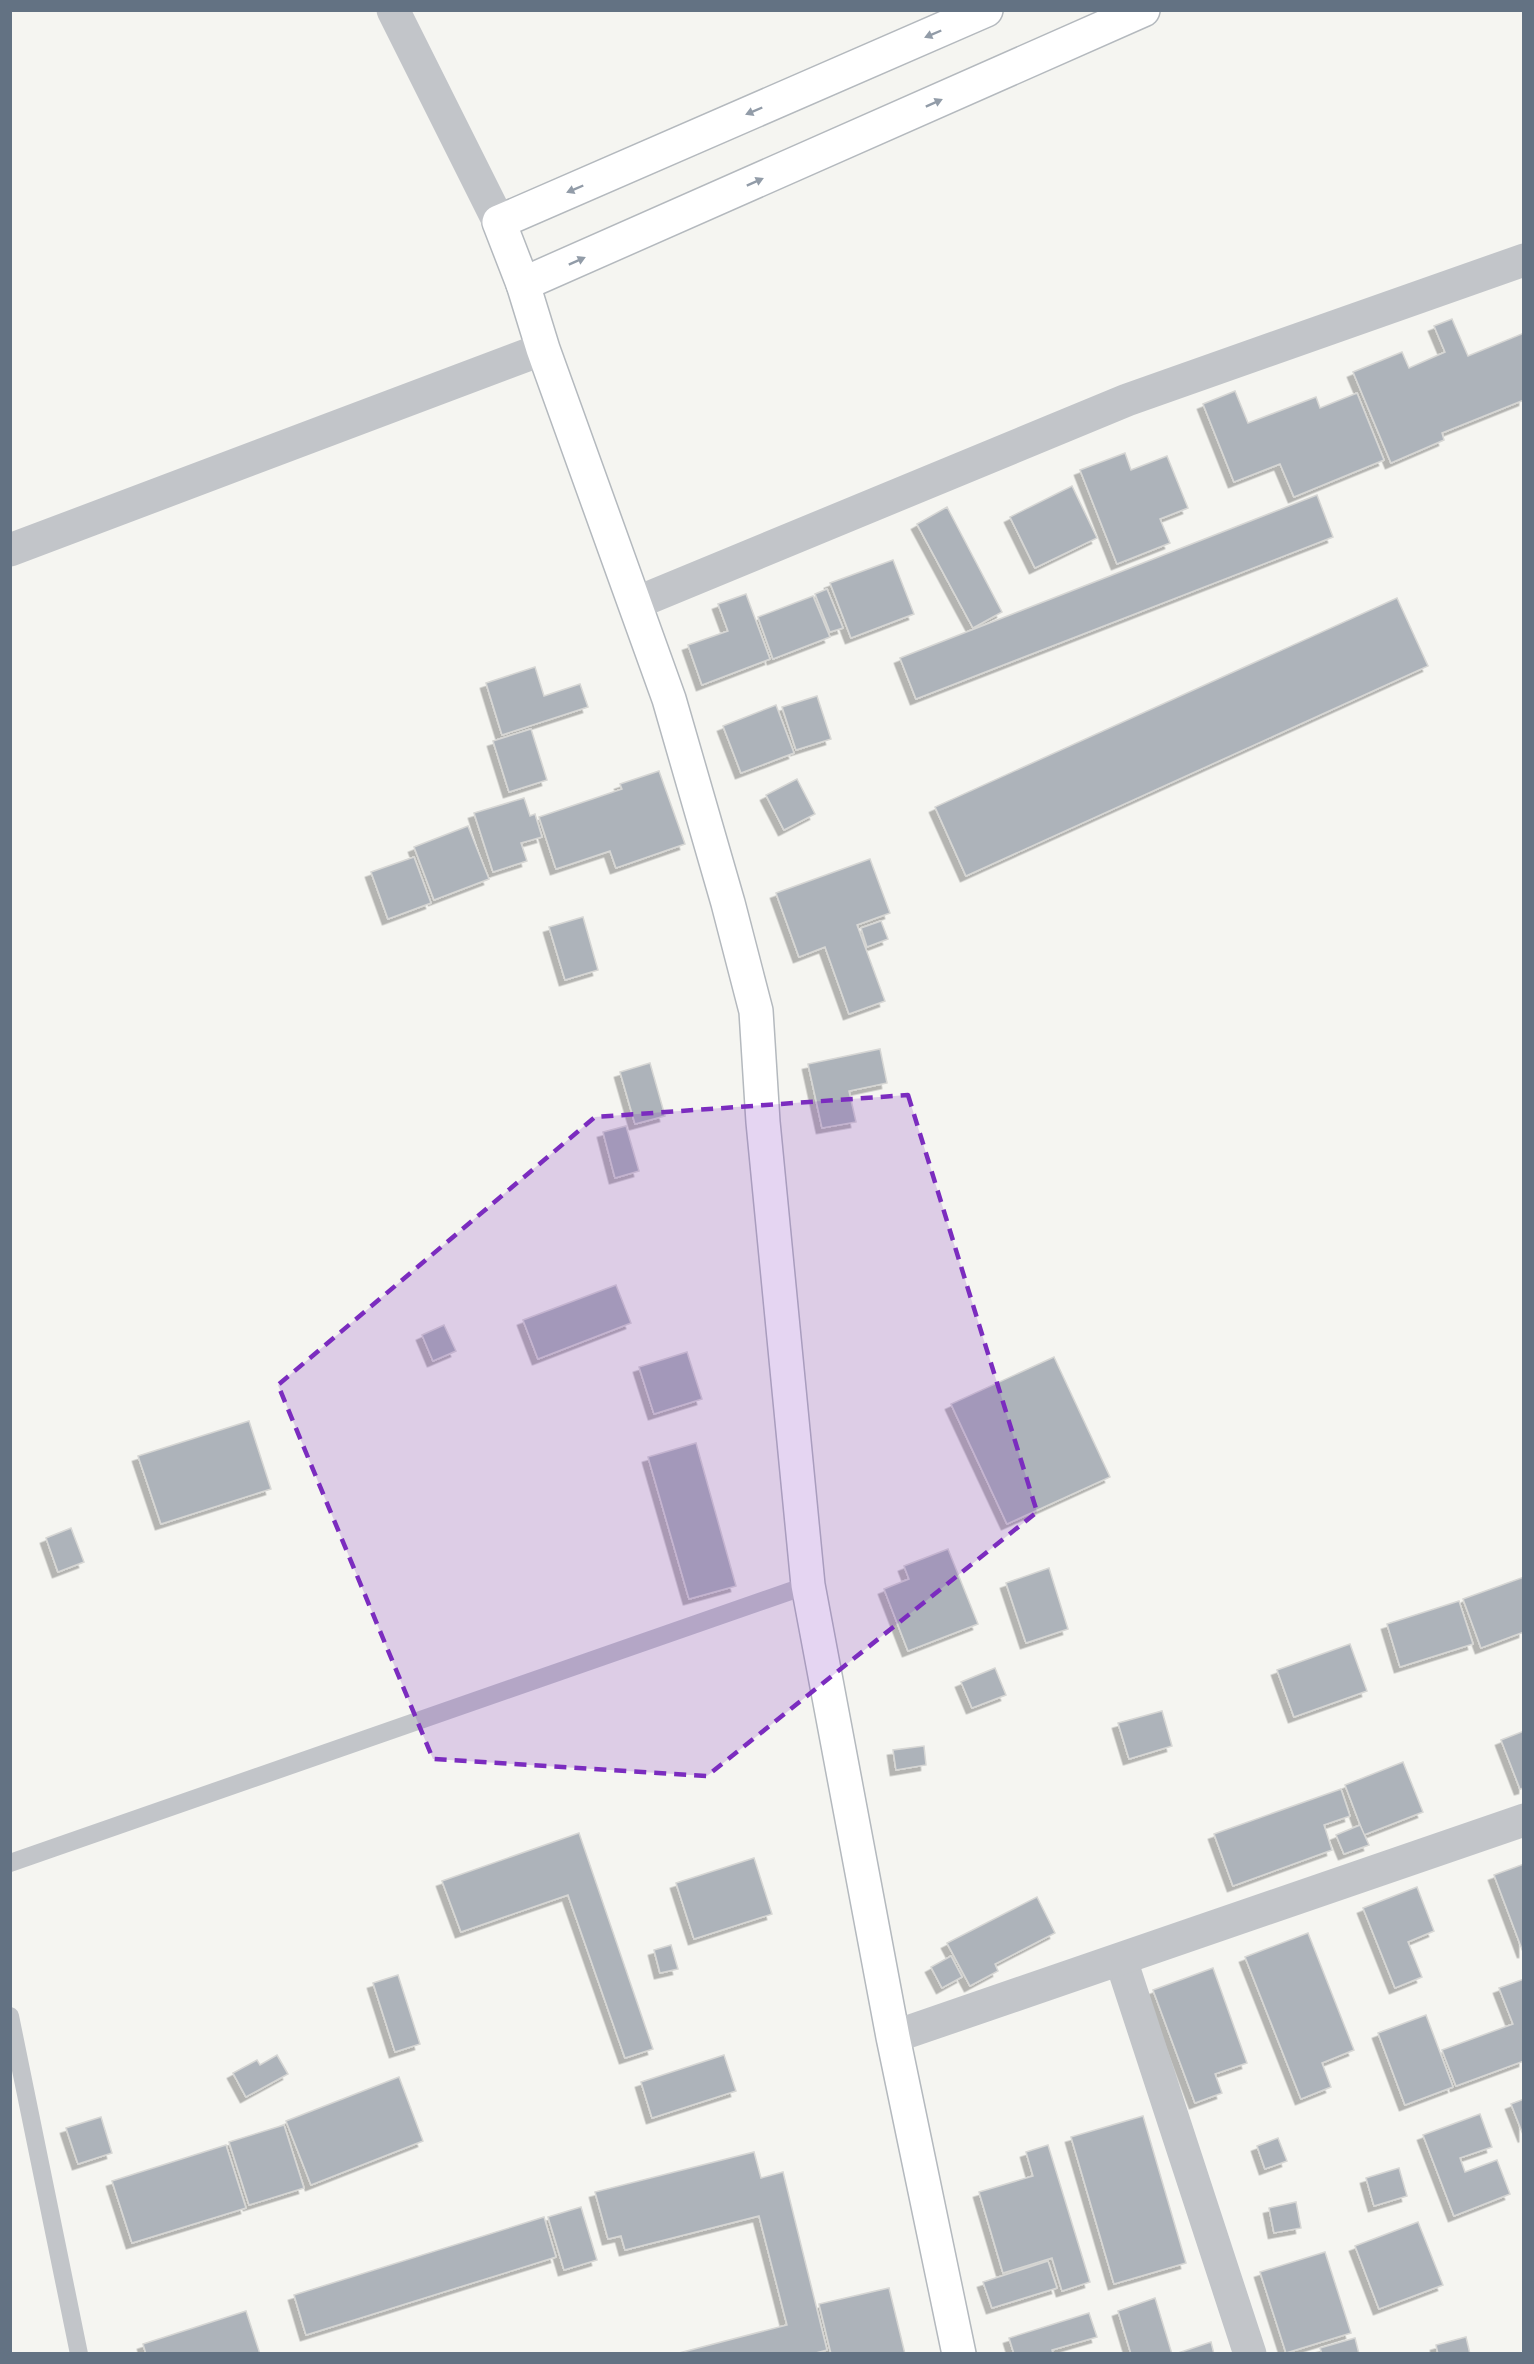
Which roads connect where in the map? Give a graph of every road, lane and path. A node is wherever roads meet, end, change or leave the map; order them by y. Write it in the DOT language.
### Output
graph roads {
  1 [pos="393,10"];
  2 [pos="986,10"];
  3 [pos="1143,10"];
  4 [pos="499,222"];
  5 [pos="1524,260"];
  6 [pos="523,284"];
  7 [pos="543,350"];
  8 [pos="10,550"];
  9 [pos="636,603"];
  10 [pos="808,1586"];
  11 [pos="1524,1820"];
  12 [pos="10,1863"];
  13 [pos="1121,1960"];
  14 [pos="10,2016"];
  15 [pos="892,2037"];
  16 [pos="79,2354"];
  17 [pos="959,2354"];
  18 [pos="1250,2354"];
  1 -- 4 [label="street"];
  2 -- 4 [label="street, one-way"];
  6 -- 3 [label="street, one-way"];
  4 -- 6 [label="street"];
  5 -- 9 [label="street"];
  6 -- 7 [label="street"];
  7 -- 8 [label="street"];
  7 -- 9 [label="street"];
  9 -- 10 [label="street"];
  10 -- 12 [label="lane"];
  10 -- 15 [label="street"];
  11 -- 13 [label="street"];
  13 -- 15 [label="street"];
  13 -- 18 [label="street"];
  14 -- 16 [label="lane"];
  15 -- 17 [label="street"];
}
